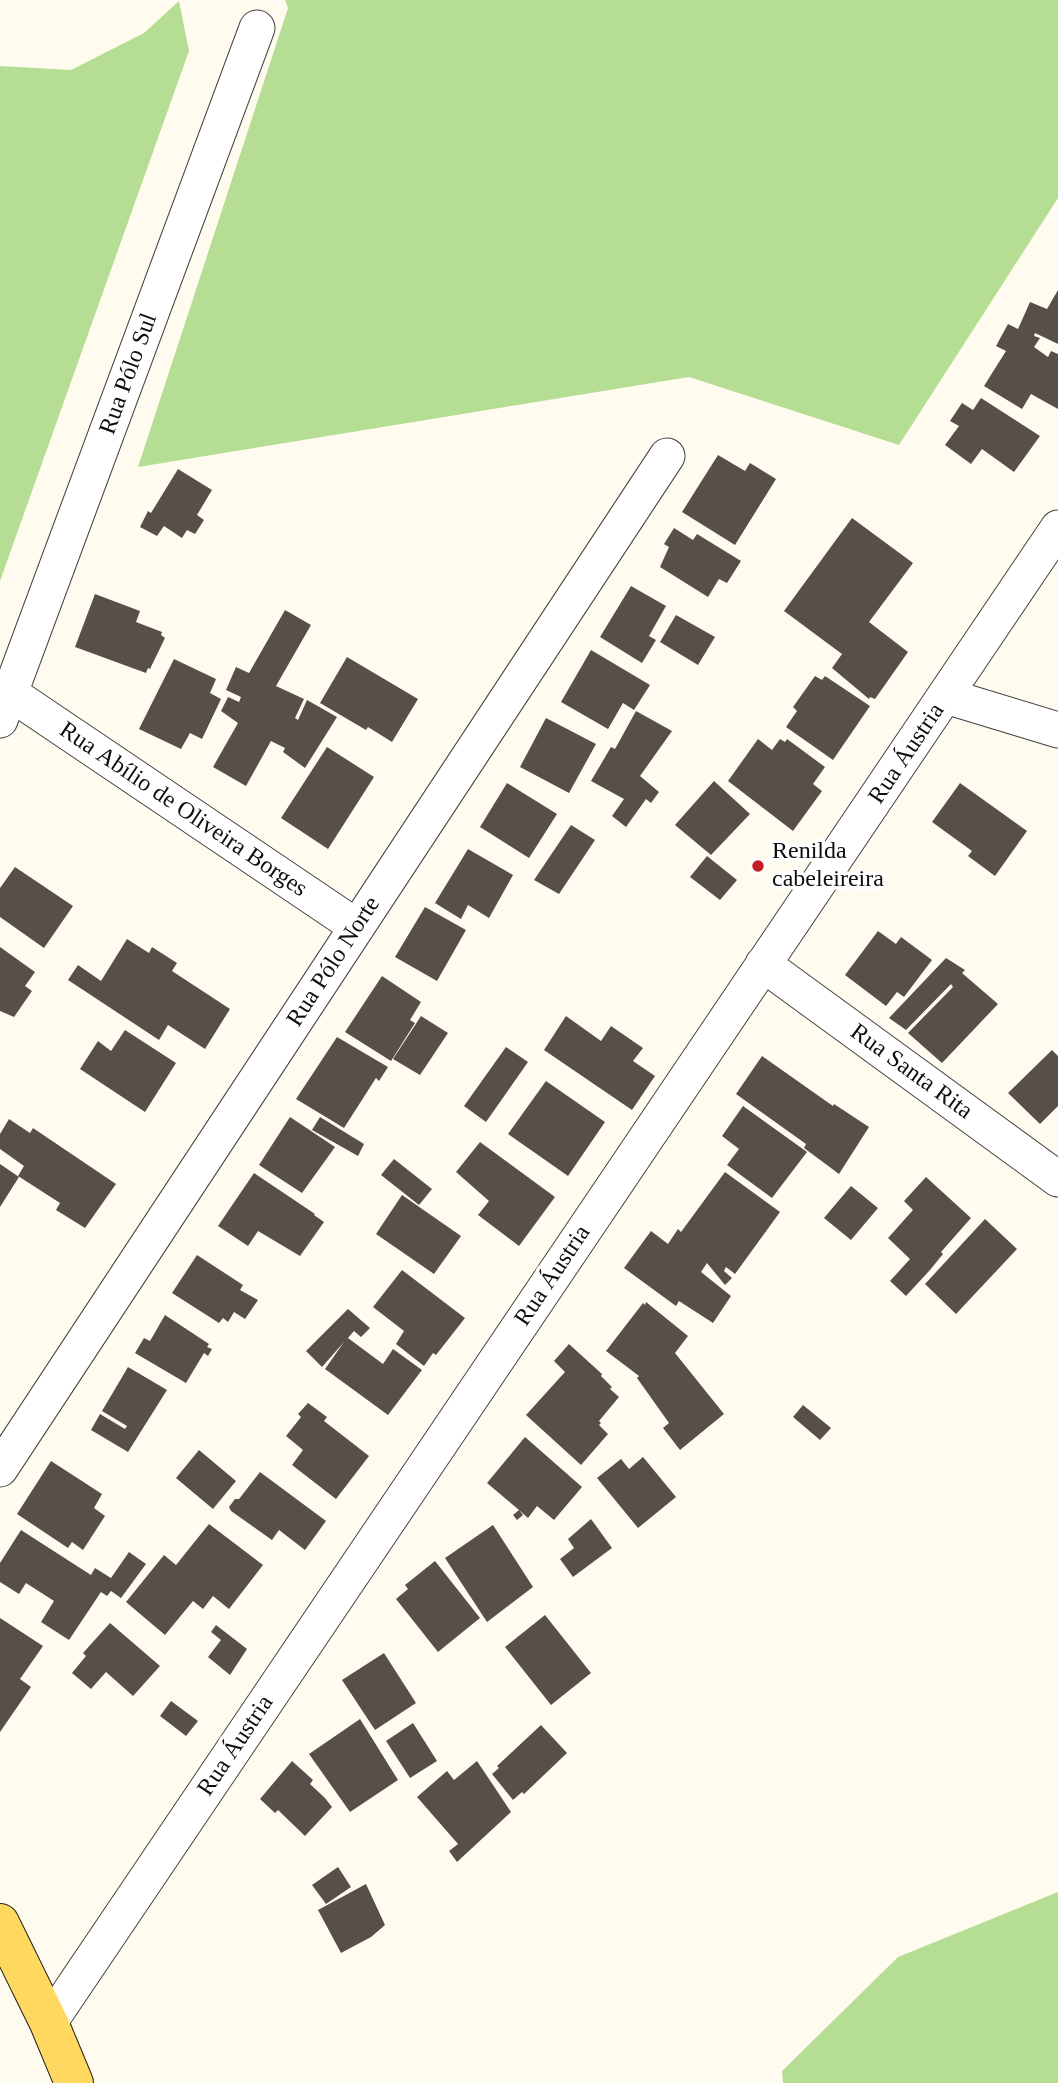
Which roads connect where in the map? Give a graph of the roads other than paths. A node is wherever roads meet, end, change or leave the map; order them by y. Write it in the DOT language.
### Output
graph roads {
  1 [pos="257,28"];
  2 [pos="667,456"];
  3 [pos="1058,528"];
  4 [pos="946,696"];
  5 [pos="5,707"];
  6 [pos="1058,730"];
  7 [pos="357,927"];
  8 [pos="763,964"];
  9 [pos="1058,1179"];
  10 [pos="0,1469"];
  11 [pos="0,1923"];
  12 [pos="49,2024"];
  13 [pos="74,2083"];
  1 -- 5 [label="street, Rua Pólo Sul"];
  2 -- 7 [label="street, Rua Pólo Norte"];
  3 -- 4 [label="street, Rua Áustria"];
  4 -- 6 [label="street"];
  4 -- 8 [label="street, Rua Áustria"];
  5 -- 7 [label="street, Rua Abílio de Oliveira Borges"];
  7 -- 10 [label="street, Rua Pólo Norte"];
  8 -- 9 [label="street, Rua Santa Rita"];
  8 -- 12 [label="street, Rua Áustria"];
  11 -- 12 [label="main road"];
  12 -- 13 [label="main road"];
}
